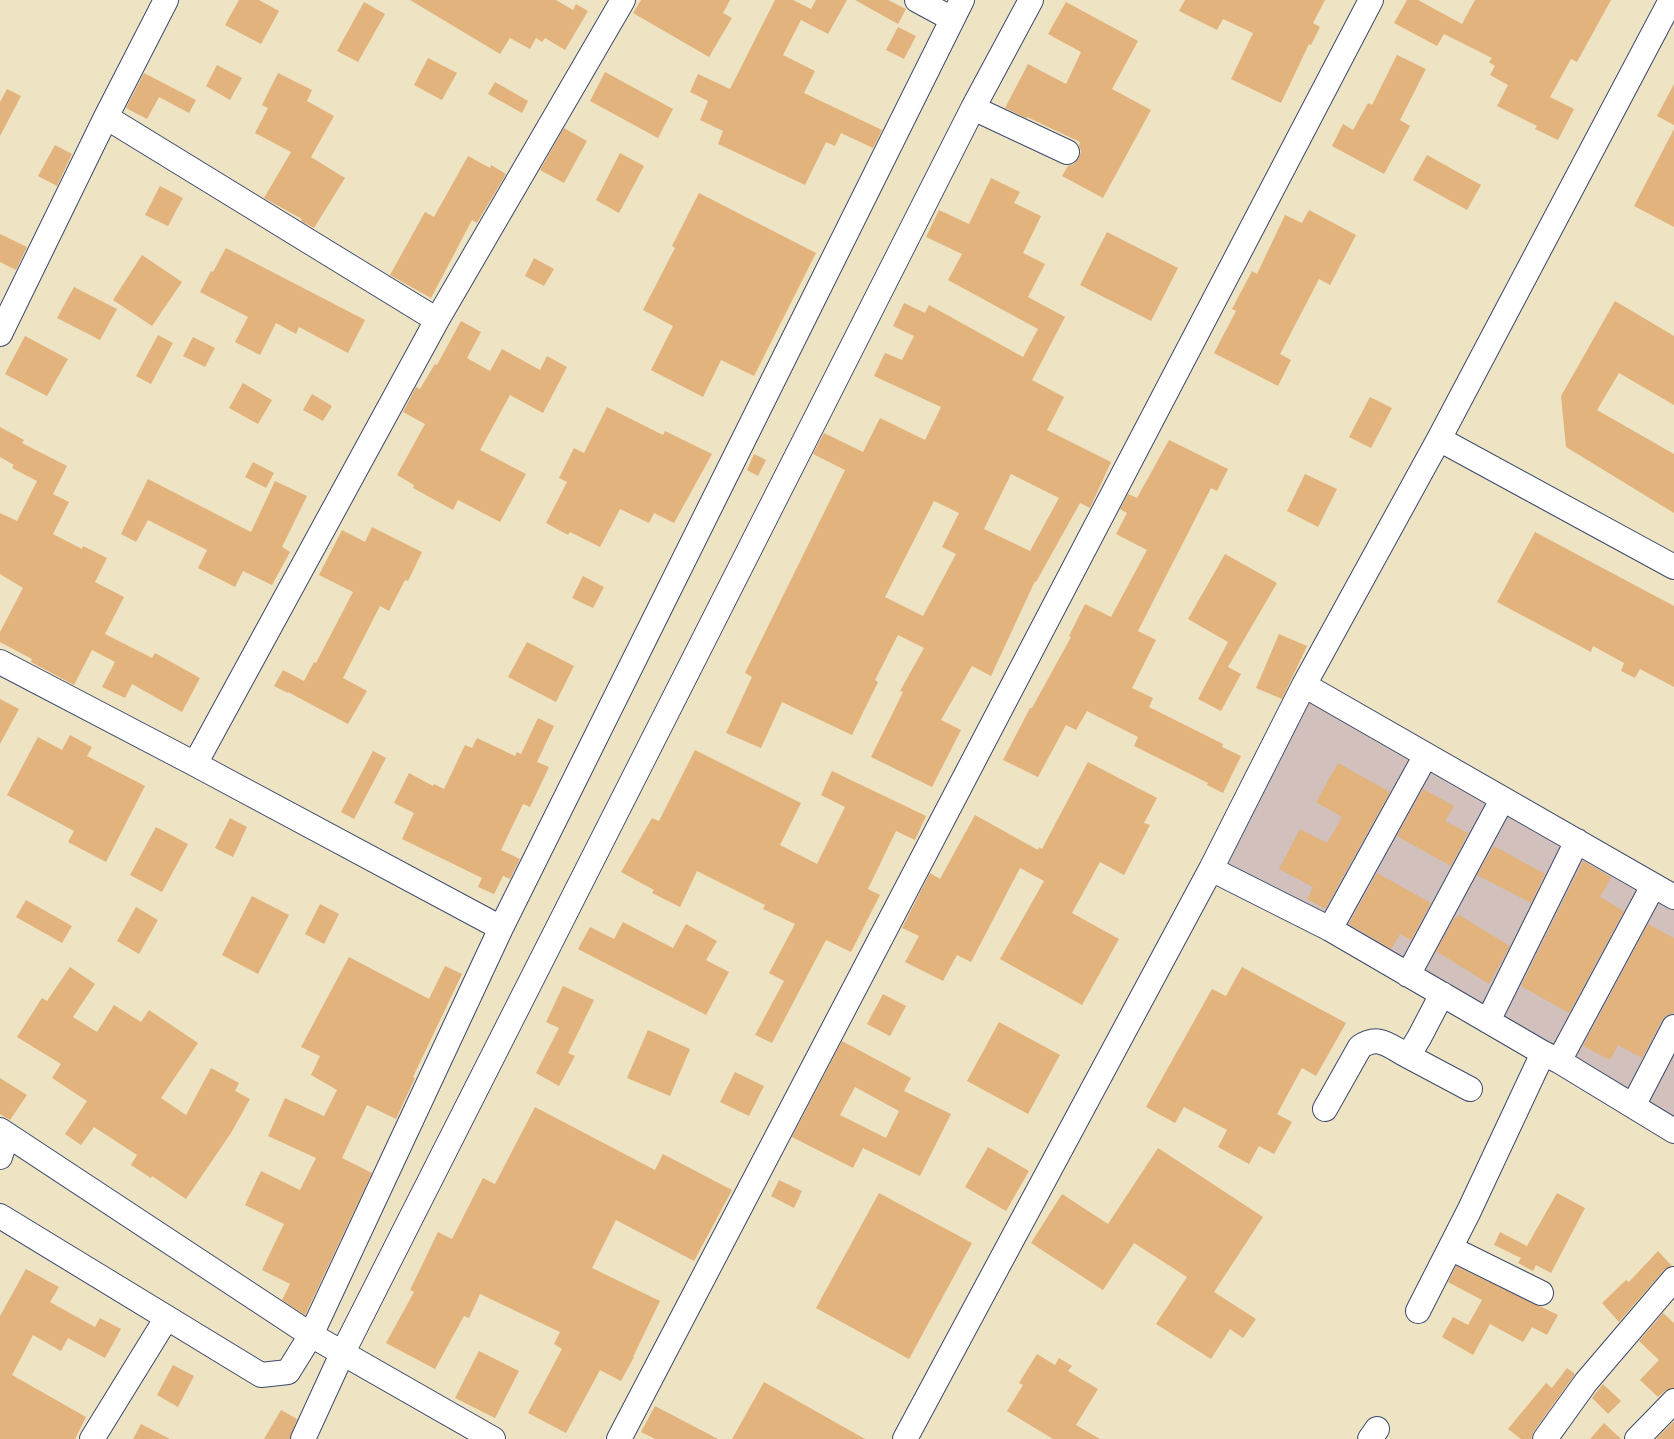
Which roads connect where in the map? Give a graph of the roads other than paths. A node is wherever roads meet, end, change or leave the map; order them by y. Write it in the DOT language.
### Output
graph roads {
  1 [pos="166,0"];
  2 [pos="623,0"];
  3 [pos="917,0"];
  4 [pos="1031,0"];
  5 [pos="1371,0"];
  6 [pos="1672,0"];
  7 [pos="957,10"];
  8 [pos="973,108"];
  9 [pos="106,118"];
  10 [pos="1066,152"];
  11 [pos="437,320"];
  12 [pos="0,334"];
  13 [pos="1439,439"];
  14 [pos="1674,567"];
  15 [pos="0,662"];
  16 [pos="1304,685"];
  17 [pos="1426,755"];
  18 [pos="195,764"];
  19 [pos="1502,800"];
  20 [pos="1577,841"];
  21 [pos="1211,869"];
  22 [pos="1653,886"];
  23 [pos="1674,897"];
  24 [pos="500,928"];
  25 [pos="1330,929"];
  26 [pos="1408,975"];
  27 [pos="1442,994"];
  28 [pos="1488,1021"];
  29 [pos="1674,1027"];
  30 [pos="1408,1056"];
  31 [pos="1551,1057"];
  32 [pos="1470,1088"];
  33 [pos="1633,1106"];
  34 [pos="1325,1109"];
  35 [pos="1674,1131"];
  36 [pos="4,1132"];
  37 [pos="0,1157"];
  38 [pos="0,1216"];
  39 [pos="1450,1248"];
  40 [pos="1674,1279"];
  41 [pos="1541,1293"];
  42 [pos="1418,1311"];
  43 [pos="166,1319"];
  44 [pos="311,1336"];
  45 [pos="342,1354"];
  46 [pos="1674,1401"];
  47 [pos="92,1439"];
  48 [pos="303,1439"];
  49 [pos="493,1439"];
  50 [pos="619,1439"];
  51 [pos="905,1439"];
  52 [pos="1545,1439"];
  53 [pos="1637,1439"];
  1 -- 9 [label="street"];
  2 -- 11 [label="street"];
  3 -- 7 [label="street"];
  4 -- 8 [label="street"];
  5 -- 50 [label="street"];
  6 -- 13 [label="street"];
  7 -- 24 [label="street"];
  8 -- 10 [label="street"];
  8 -- 45 [label="street"];
  9 -- 11 [label="street"];
  9 -- 12 [label="street"];
  11 -- 18 [label="street"];
  13 -- 14 [label="street"];
  13 -- 16 [label="street"];
  15 -- 18 [label="street"];
  16 -- 17 [label="street"];
  16 -- 21 [label="street"];
  17 -- 19 [label="street"];
  17 -- 25 [label="street"];
  18 -- 24 [label="street"];
  19 -- 20 [label="street"];
  19 -- 26 [label="street"];
  20 -- 22 [label="street"];
  20 -- 28 [label="street"];
  21 -- 25 [label="street"];
  21 -- 51 [label="street"];
  22 -- 23 [label="street"];
  22 -- 31 [label="street"];
  24 -- 44 [label="street"];
  25 -- 26 [label="street"];
  26 -- 27 [label="street"];
  27 -- 28 [label="street"];
  27 -- 30 [label="street"];
  28 -- 31 [label="street"];
  29 -- 33 [label="street"];
  30 -- 32 [label="street"];
  30 -- 34 [label="street"];
  31 -- 33 [label="street"];
  31 -- 39 [label="street"];
  33 -- 35 [label="street"];
  36 -- 37 [label="street"];
  36 -- 44 [label="street"];
  38 -- 43 [label="street"];
  39 -- 41 [label="street"];
  39 -- 42 [label="street"];
  40 -- 52 [label="street"];
  43 -- 44 [label="street"];
  43 -- 47 [label="street"];
  44 -- 45 [label="street"];
  45 -- 48 [label="street"];
  45 -- 49 [label="street"];
  46 -- 53 [label="street"];
}
